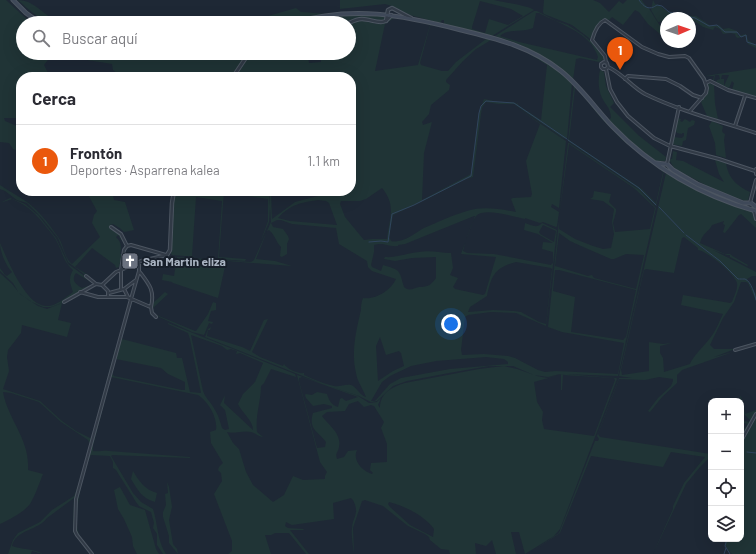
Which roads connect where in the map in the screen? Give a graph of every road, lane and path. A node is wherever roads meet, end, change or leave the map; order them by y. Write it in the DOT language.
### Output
graph roads {
  1 [pos="13,0"];
  2 [pos="30,16"];
  3 [pos="328,16"];
  4 [pos="388,17"];
  5 [pos="411,18"];
  6 [pos="356,20"];
  7 [pos="244,60"];
  8 [pos="606,62"];
  9 [pos="607,68"];
  10 [pos="236,72"];
  11 [pos="625,79"];
  12 [pos="706,83"];
  13 [pos="746,96"];
  14 [pos="702,98"];
  15 [pos="756,98"];
  16 [pos="679,107"];
  17 [pos="690,111"];
  18 [pos="735,126"];
  19 [pos="756,133"];
  20 [pos="670,146"];
  21 [pos="654,163"];
  22 [pos="665,164"];
  23 [pos="671,168"];
  24 [pos="662,169"];
  25 [pos="756,170"];
  26 [pos="668,172"];
  27 [pos="756,174"];
  28 [pos="756,180"];
  29 [pos="173,196"];
  30 [pos="748,203"];
  31 [pos="744,208"];
  32 [pos="754,209"];
  33 [pos="756,219"];
  34 [pos="111,227"];
  35 [pos="127,246"];
  36 [pos="167,255"];
  37 [pos="139,262"];
  38 [pos="121,270"];
  39 [pos="138,271"];
  40 [pos="86,276"];
  41 [pos="136,280"];
  42 [pos="96,284"];
  43 [pos="102,285"];
  44 [pos="121,289"];
  45 [pos="124,289"];
  46 [pos="80,292"];
  47 [pos="109,293"];
  48 [pos="108,296"];
  49 [pos="130,298"];
  50 [pos="64,302"];
  51 [pos="151,307"];
  52 [pos="156,317"];
  53 [pos="756,344"];
  54 [pos="735,350"];
  55 [pos="756,414"];
  56 [pos="744,436"];
  57 [pos="92,554"];
  1 -- 2 [label="main road"];
  3 -- 4 [label="main road"];
  4 -- 5 [label="main road"];
  4 -- 5 [label="street"];
  4 -- 6 [label="street"];
  5 -- 21 [label="main road"];
  7 -- 10 [label="street"];
  8 -- 9 [label="street"];
  8 -- 9 [label="street"];
  8 -- 12 [label="street"];
  9 -- 11 [label="street"];
  9 -- 20 [label="street"];
  11 -- 14 [label="street"];
  11 -- 16 [label="street"];
  12 -- 13 [label="street"];
  12 -- 14 [label="street"];
  13 -- 15 [label="street"];
  13 -- 18 [label="street"];
  14 -- 17 [label="street"];
  16 -- 17 [label="street"];
  16 -- 20 [label="street"];
  17 -- 18 [label="street"];
  18 -- 19 [label="street"];
  20 -- 22 [label="street"];
  20 -- 25 [label="street"];
  21 -- 22 [label="main road"];
  21 -- 24 [label="main road"];
  22 -- 23 [label="main road"];
  22 -- 24 [label="main road"];
  23 -- 26 [label="main road"];
  23 -- 30 [label="main road"];
  24 -- 26 [label="main road"];
  25 -- 27 [label="street"];
  26 -- 31 [label="main road"];
  28 -- 30 [label="street"];
  29 -- 36 [label="street"];
  30 -- 31 [label="main road"];
  30 -- 32 [label="main road"];
  31 -- 32 [label="main road"];
  32 -- 33 [label="street"];
  34 -- 35 [label="street"];
  35 -- 36 [label="street"];
  35 -- 38 [label="street"];
  36 -- 37 [label="street"];
  37 -- 38 [label="street"];
  37 -- 39 [label="street"];
  38 -- 43 [label="street"];
  38 -- 44 [label="street"];
  39 -- 41 [label="street"];
  39 -- 51 [label="street"];
  40 -- 42 [label="street"];
  41 -- 45 [label="street"];
  41 -- 49 [label="street"];
  42 -- 43 [label="street"];
  42 -- 46 [label="street"];
  43 -- 47 [label="street"];
  44 -- 45 [label="street"];
  44 -- 47 [label="street"];
  45 -- 49 [label="street"];
  46 -- 48 [label="street"];
  46 -- 50 [label="street"];
  47 -- 48 [label="street"];
  48 -- 49 [label="street"];
  49 -- 51 [label="street"];
  49 -- 57 [label="street"];
  51 -- 52 [label="street"];
  53 -- 54 [label="street"];
  55 -- 56 [label="street"];
}
